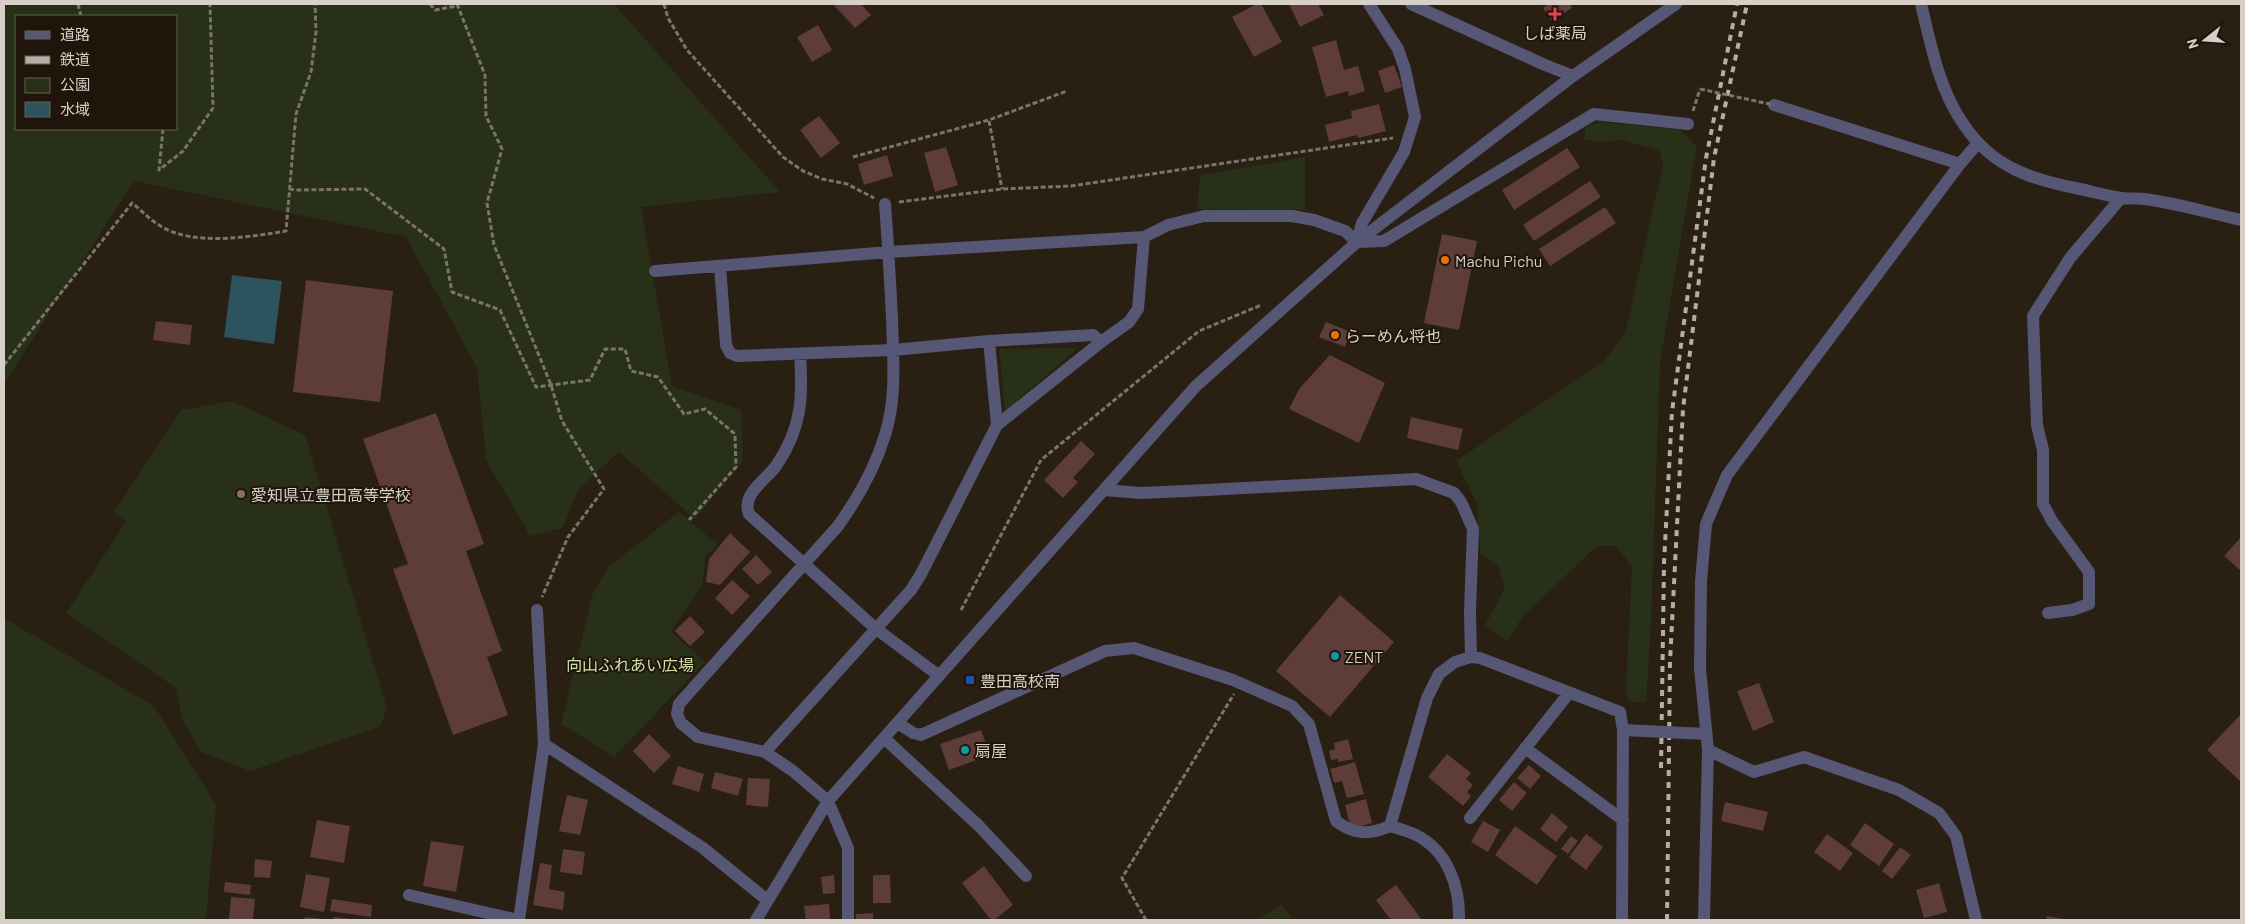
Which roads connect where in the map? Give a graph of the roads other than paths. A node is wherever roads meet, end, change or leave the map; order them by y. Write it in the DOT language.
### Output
graph roads {
  1 [pos="1369,4"];
  2 [pos="1411,4"];
  3 [pos="1676,4"];
  4 [pos="1921,4"];
  5 [pos="1573,76"];
  6 [pos="1774,105"];
  7 [pos="1688,124"];
  8 [pos="1978,143"];
  9 [pos="1960,164"];
  10 [pos="2121,198"];
  11 [pos="885,204"];
  12 [pos="2241,220"];
  13 [pos="1144,237"];
  14 [pos="1357,242"];
  15 [pos="888,252"];
  16 [pos="720,266"];
  17 [pos="655,271"];
  18 [pos="989,341"];
  19 [pos="1102,342"];
  20 [pos="893,350"];
  21 [pos="800,354"];
  22 [pos="996,425"];
  23 [pos="1104,490"];
  24 [pos="805,564"];
  25 [pos="537,610"];
  26 [pos="2048,613"];
  27 [pos="875,628"];
  28 [pos="1471,657"];
  29 [pos="938,675"];
  30 [pos="1569,693"];
  31 [pos="898,723"];
  32 [pos="1623,730"];
  33 [pos="1706,734"];
  34 [pos="884,738"];
  35 [pos="544,744"];
  36 [pos="1525,748"];
  37 [pos="1708,750"];
  38 [pos="765,752"];
  39 [pos="828,801"];
  40 [pos="1470,818"];
  41 [pos="1622,820"];
  42 [pos="1390,826"];
  43 [pos="1026,876"];
  44 [pos="409,895"];
  45 [pos="767,900"];
  46 [pos="519,920"];
  47 [pos="756,920"];
  48 [pos="848,920"];
  49 [pos="1460,920"];
  50 [pos="1622,920"];
  51 [pos="1704,920"];
  52 [pos="1976,920"];
  1 -- 14 [label="street"];
  2 -- 5 [label="street"];
  3 -- 5 [label="street"];
  4 -- 8 [label="street"];
  5 -- 14 [label="street"];
  6 -- 9 [label="street"];
  7 -- 14 [label="street"];
  8 -- 9 [label="street"];
  8 -- 10 [label="street"];
  9 -- 33 [label="street"];
  10 -- 12 [label="street"];
  10 -- 26 [label="street"];
  11 -- 15 [label="street"];
  13 -- 14 [label="street"];
  13 -- 15 [label="street"];
  13 -- 19 [label="street"];
  14 -- 23 [label="street"];
  15 -- 16 [label="street"];
  15 -- 20 [label="street"];
  16 -- 17 [label="street"];
  16 -- 21 [label="street"];
  18 -- 19 [label="street"];
  18 -- 20 [label="street"];
  18 -- 22 [label="street"];
  19 -- 22 [label="street"];
  20 -- 21 [label="street"];
  20 -- 24 [label="street"];
  21 -- 24 [label="street"];
  22 -- 27 [label="street"];
  23 -- 28 [label="street"];
  23 -- 29 [label="street"];
  24 -- 27 [label="street"];
  24 -- 38 [label="street"];
  25 -- 35 [label="street"];
  27 -- 29 [label="street"];
  27 -- 38 [label="street"];
  28 -- 30 [label="street"];
  28 -- 42 [label="street"];
  29 -- 31 [label="street"];
  30 -- 32 [label="street"];
  30 -- 36 [label="street"];
  31 -- 34 [label="street"];
  31 -- 42 [label="street"];
  32 -- 33 [label="street, bridge"];
  32 -- 41 [label="street"];
  33 -- 37 [label="street"];
  34 -- 39 [label="street"];
  34 -- 43 [label="street"];
  35 -- 45 [label="street"];
  35 -- 46 [label="street"];
  36 -- 40 [label="street"];
  36 -- 41 [label="street"];
  37 -- 51 [label="street"];
  37 -- 52 [label="street"];
  38 -- 39 [label="street"];
  39 -- 45 [label="street"];
  39 -- 48 [label="street"];
  41 -- 50 [label="street"];
  42 -- 49 [label="street"];
  44 -- 46 [label="street"];
  45 -- 47 [label="street"];
}
